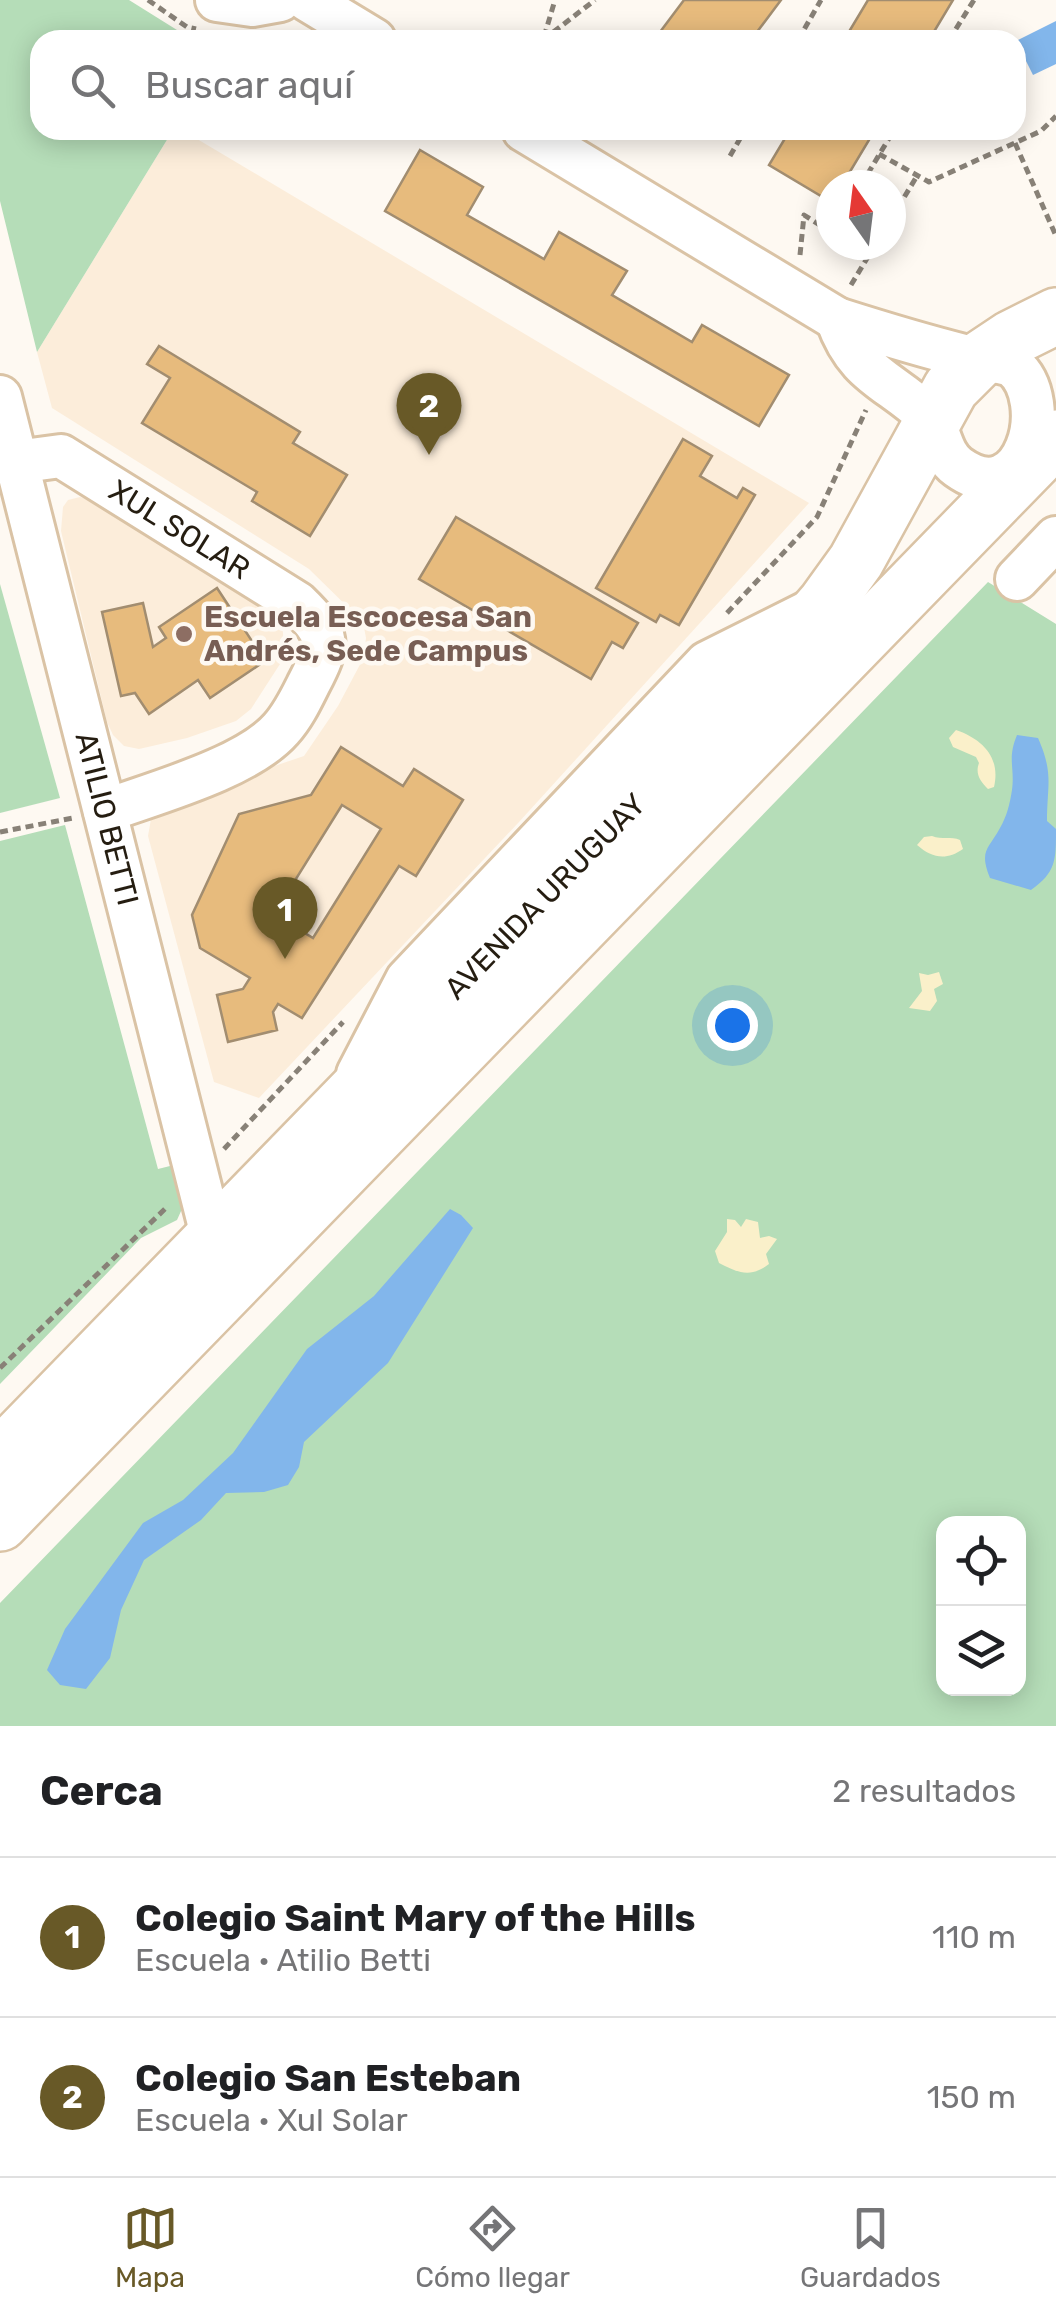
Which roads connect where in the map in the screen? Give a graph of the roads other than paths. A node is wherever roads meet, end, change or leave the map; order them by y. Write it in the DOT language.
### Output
graph roads {
  1 [pos="217,0"];
  2 [pos="280,0"];
  3 [pos="308,0"];
  4 [pos="358,30"];
  5 [pos="541,140"];
  6 [pos="822,310"];
  7 [pos="1056,316"];
  8 [pos="979,360"];
  9 [pos="0,397"];
  10 [pos="932,419"];
  11 [pos="1045,450"];
  12 [pos="16,462"];
  13 [pos="1056,538"];
  14 [pos="1017,579"];
  15 [pos="105,811"];
  16 [pos="214,1240"];
  17 [pos="0,1458"];
  18 [pos="0,1522"];
  1 -- 2 [label="street"];
  3 -- 4 [label="street"];
  5 -- 6 [label="street"];
  6 -- 8 [label="street"];
  6 -- 10 [label="street"];
  7 -- 8 [label="main road, AVENIDA URUGUAY"];
  8 -- 10 [label="main road, AVENIDA URUGUAY"];
  8 -- 11 [label="street"];
  9 -- 12 [label="street, ATILIO BETTI"];
  10 -- 11 [label="street"];
  10 -- 16 [label="main road, AVENIDA URUGUAY"];
  11 -- 18 [label="main road, AVENIDA URUGUAY"];
  12 -- 15 [label="street, ATILIO BETTI"];
  12 -- 15 [label="street, XUL SOLAR"];
  13 -- 14 [label="street"];
  15 -- 16 [label="street, ATILIO BETTI"];
  16 -- 17 [label="main road, AVENIDA URUGUAY"];
}
